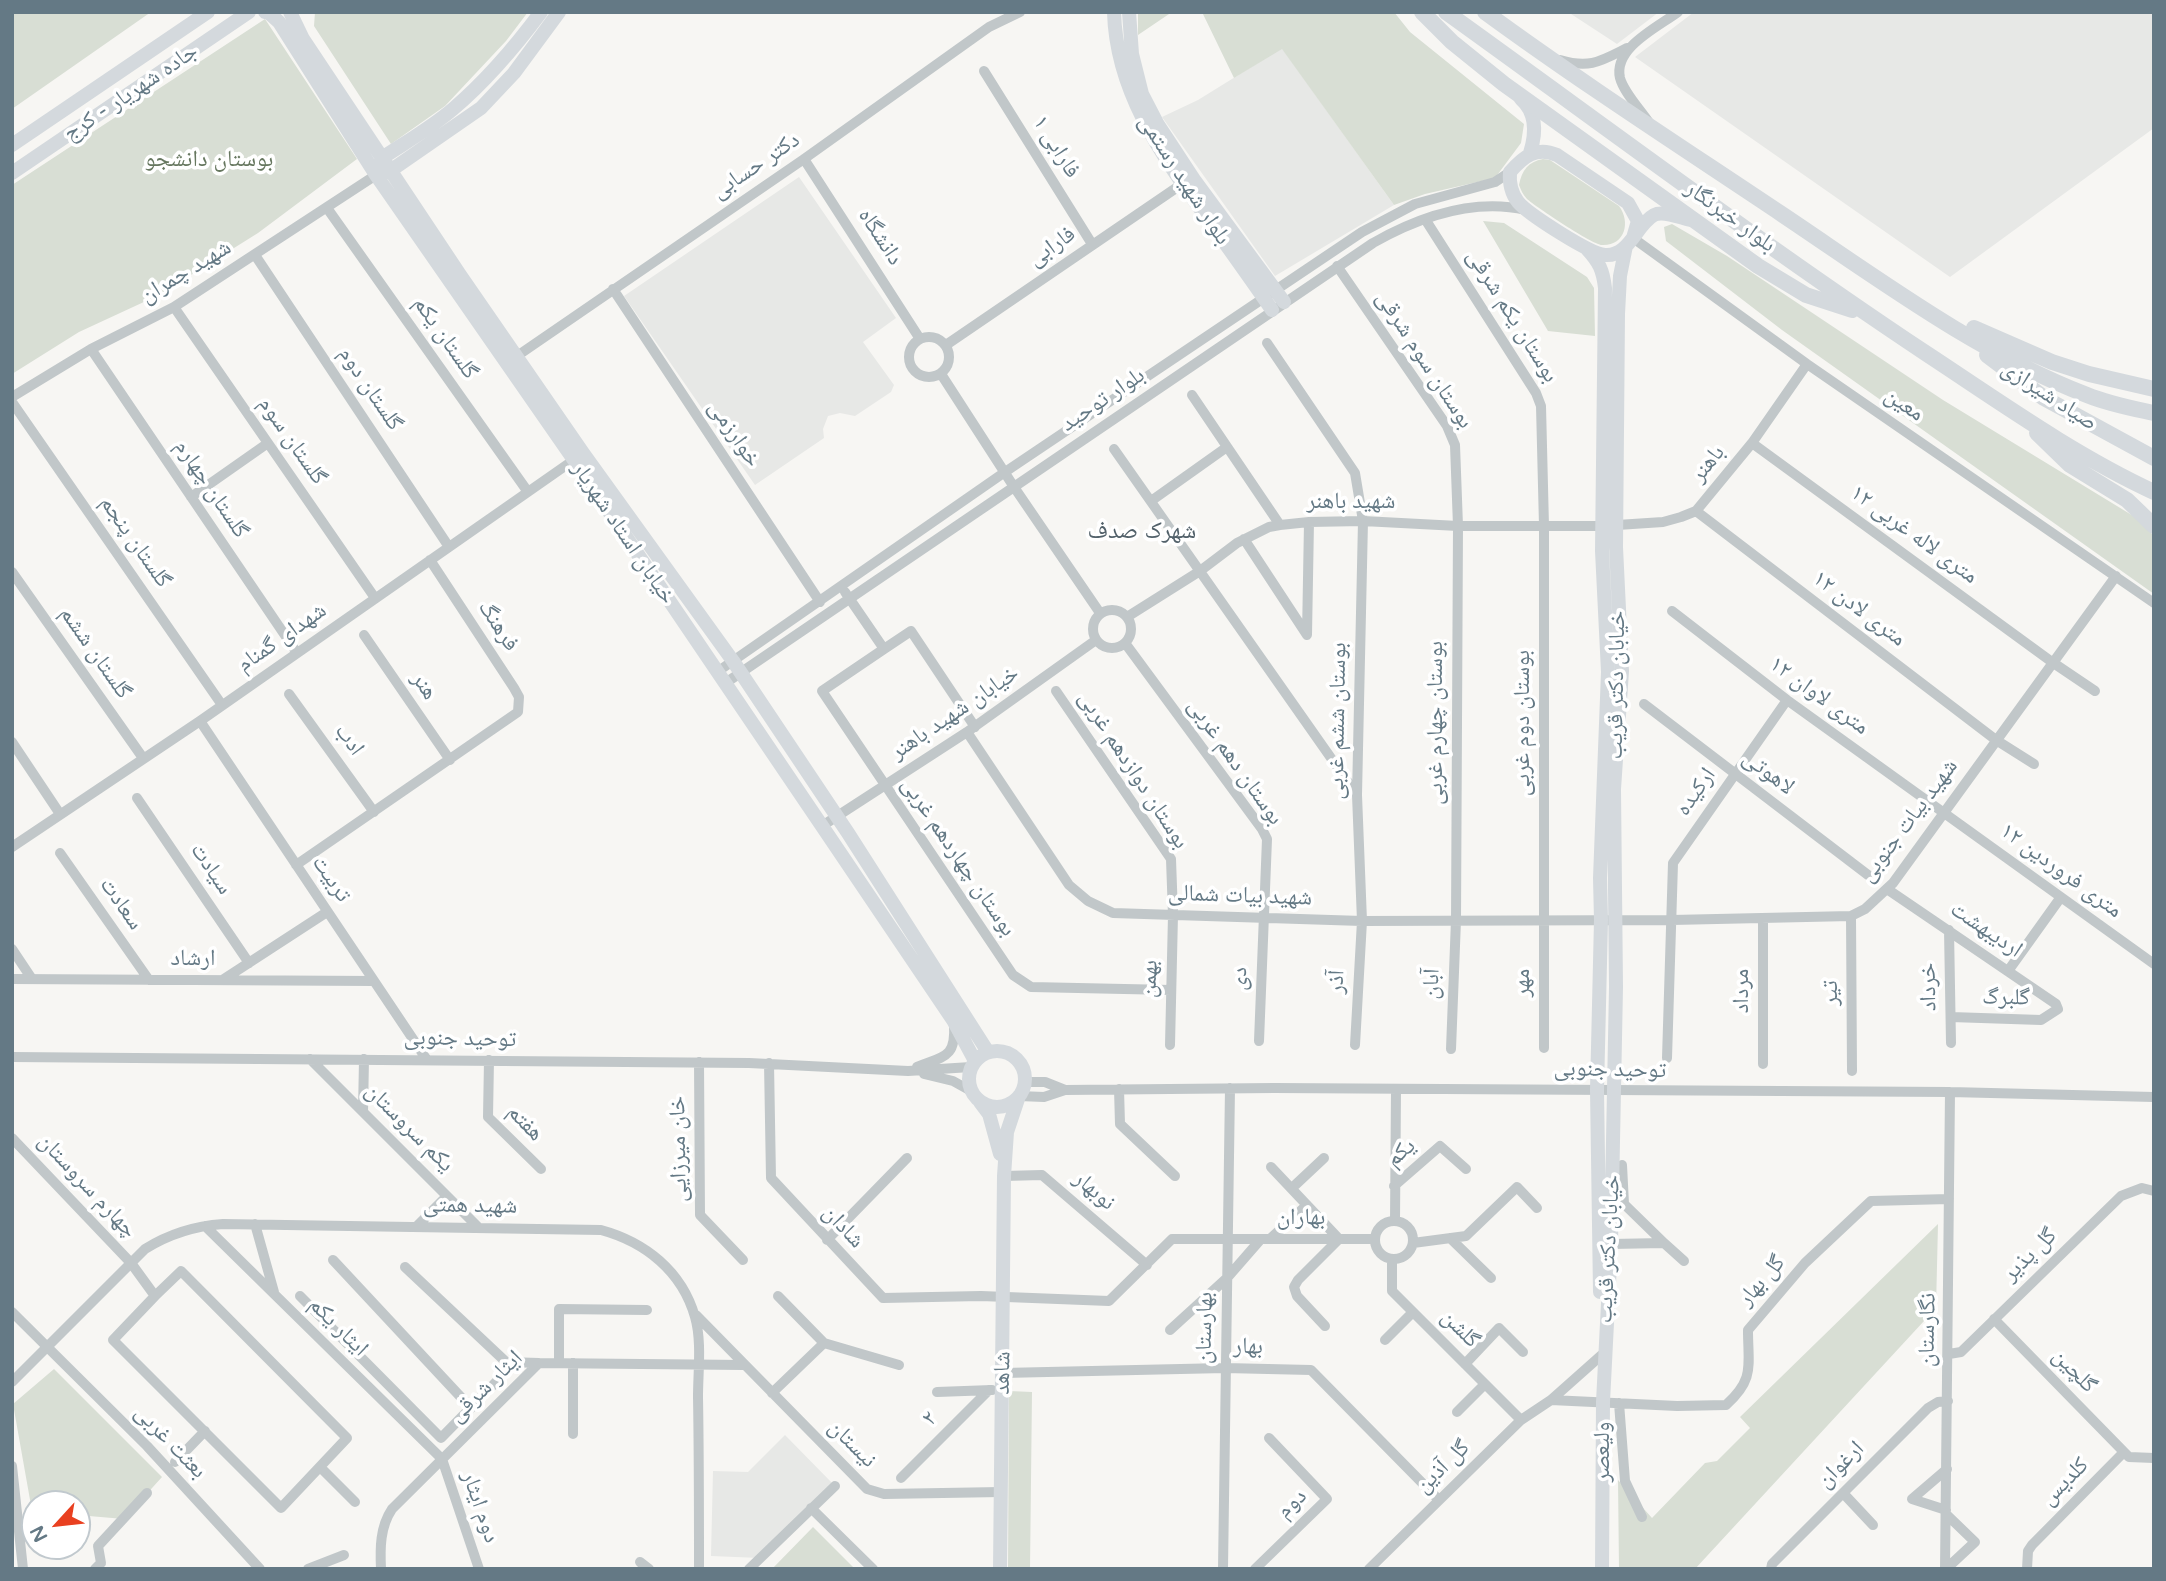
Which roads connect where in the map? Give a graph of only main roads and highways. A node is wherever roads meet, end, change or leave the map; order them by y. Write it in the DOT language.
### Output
graph roads {
  1 [pos="208,12"];
  2 [pos="249,12"];
  3 [pos="265,12"];
  4 [pos="290,12"];
  5 [pos="541,12"];
  6 [pos="559,12"];
  7 [pos="1114,12"];
  8 [pos="1129,12"];
  9 [pos="1422,12"];
  10 [pos="1446,12"];
  11 [pos="1485,12"];
  12 [pos="1504,84"];
  13 [pos="12,145"];
  14 [pos="1530,153"];
  15 [pos="383,168"];
  16 [pos="12,173"];
  17 [pos="1691,220"];
  18 [pos="1630,242"];
  19 [pos="1587,249"];
  20 [pos="1259,278"];
  21 [pos="1274,300"];
  22 [pos="1913,302"];
  23 [pos="1869,315"];
  24 [pos="1950,324"];
  25 [pos="2154,389"];
  26 [pos="2154,413"];
  27 [pos="2018,414"];
  28 [pos="579,457"];
  29 [pos="2154,458"];
  30 [pos="2154,492"];
  31 [pos="1609,526"];
  32 [pos="2154,526"];
  33 [pos="823,799"];
  34 [pos="809,809"];
  35 [pos="851,838"];
  36 [pos="832,843"];
  37 [pos="1608,919"];
  38 [pos="988,1052"];
  39 [pos="973,1064"];
  40 [pos="975,1095"];
  41 [pos="1019,1096"];
  42 [pos="1004,1176"];
  43 [pos="1605,1335"];
  44 [pos="1000,1569"];
  45 [pos="1602,1569"];
  1 -- 13 [label="main road"];
  2 -- 16 [label="main road, جاده شهریار - کرج"];
  3 -- 15 [label="main road, خیابان استاد شهریار"];
  4 -- 15 [label="main road, خیابان استاد شهریار"];
  5 -- 15 [label="main road"];
  6 -- 15 [label="main road"];
  7 -- 20 [label="main road, بلوار شهید رستمی"];
  8 -- 20 [label="main road, بلوار شهید رستمی"];
  9 -- 12 [label="highway"];
  10 -- 23 [label="highway, بلوار خبرنگار"];
  11 -- 22 [label="highway, بلوار خبرنگار"];
  12 -- 14 [label="main road"];
  12 -- 17 [label="highway"];
  14 -- 18 [label="main road, خیابان دکتر قریب"];
  14 -- 19 [label="main road"];
  15 -- 28 [label="main road, خیابان استاد شهریار"];
  15 -- 28 [label="main road, خیابان استاد شهریار"];
  17 -- 18 [label="main road"];
  17 -- 23 [label="highway"];
  18 -- 19 [label="main road"];
  18 -- 31 [label="main road, خیابان دکتر قریب"];
  19 -- 31 [label="main road, خیابان دکتر قریب"];
  20 -- 21 [label="main road, بلوار شهید رستمی"];
  22 -- 24 [label="highway, بلوار خبرنگار"];
  22 -- 25 [label="highway"];
  23 -- 27 [label="highway, بلوار خبرنگار"];
  24 -- 26 [label="highway"];
  24 -- 29 [label="highway, صیاد شیرازی"];
  27 -- 30 [label="highway, صیاد شیرازی"];
  27 -- 32 [label="highway"];
  28 -- 33 [label="main road, خیابان استاد شهریار"];
  28 -- 34 [label="main road, خیابان استاد شهریار"];
  31 -- 37 [label="main road, خیابان دکتر قریب"];
  33 -- 34 [label="main road"];
  33 -- 35 [label="main road, خیابان استاد شهریار"];
  34 -- 36 [label="main road, خیابان استاد شهریار"];
  35 -- 36 [label="main road"];
  35 -- 38 [label="main road, خیابان استاد شهریار"];
  36 -- 39 [label="main road, خیابان استاد شهریار"];
  37 -- 43 [label="main road, خیابان دکتر قریب"];
  37 -- 43 [label="main road, خیابان دکتر قریب"];
  38 -- 39 [label="main road"];
  38 -- 41 [label="main road"];
  39 -- 40 [label="main road"];
  40 -- 41 [label="main road"];
  40 -- 42 [label="main road"];
  41 -- 42 [label="main road"];
  42 -- 44 [label="main road, شاهد"];
  43 -- 45 [label="main road, ولیعصر"];
}
